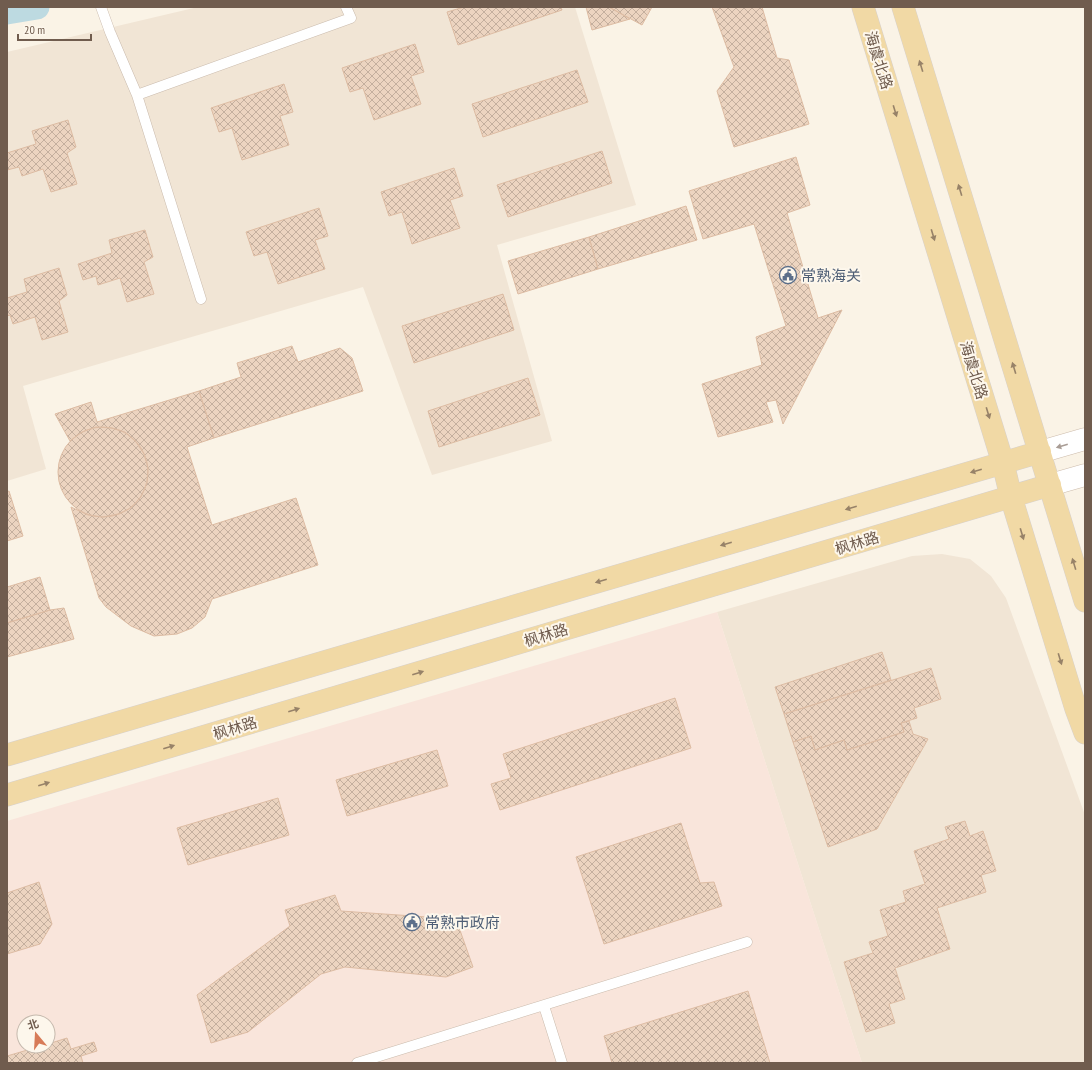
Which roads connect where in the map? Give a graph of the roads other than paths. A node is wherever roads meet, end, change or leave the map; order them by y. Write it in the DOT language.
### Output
graph roads {
  1 [pos="101,7"];
  2 [pos="346,7"];
  3 [pos="863,7"];
  4 [pos="903,7"];
  5 [pos="137,95"];
  6 [pos="201,300"];
  7 [pos="1085,439"];
  8 [pos="1040,452"];
  9 [pos="1003,463"];
  10 [pos="1085,475"];
  11 [pos="1050,485"];
  12 [pos="1010,497"];
  13 [pos="1085,601"];
  14 [pos="1085,733"];
  15 [pos="7,755"];
  16 [pos="7,795"];
  17 [pos="747,942"];
  18 [pos="544,1006"];
  19 [pos="357,1063"];
  20 [pos="562,1063"];
  1 -- 5 [label="lane"];
  2 -- 5 [label="lane"];
  3 -- 9 [label="main road, 海虞北路, one-way"];
  8 -- 4 [label="main road, one-way"];
  5 -- 6 [label="lane"];
  7 -- 8 [label="main road, one-way"];
  8 -- 9 [label="main road"];
  8 -- 11 [label="main road"];
  9 -- 12 [label="main road, 海虞北路"];
  9 -- 15 [label="main road, one-way"];
  10 -- 11 [label="main road, 枫林路"];
  11 -- 12 [label="main road, 枫林路"];
  13 -- 11 [label="main road, one-way"];
  12 -- 14 [label="main road, 海虞北路, one-way"];
  16 -- 12 [label="main road, 枫林路, one-way"];
  17 -- 18 [label="lane"];
  18 -- 19 [label="lane"];
  18 -- 20 [label="lane"];
}
